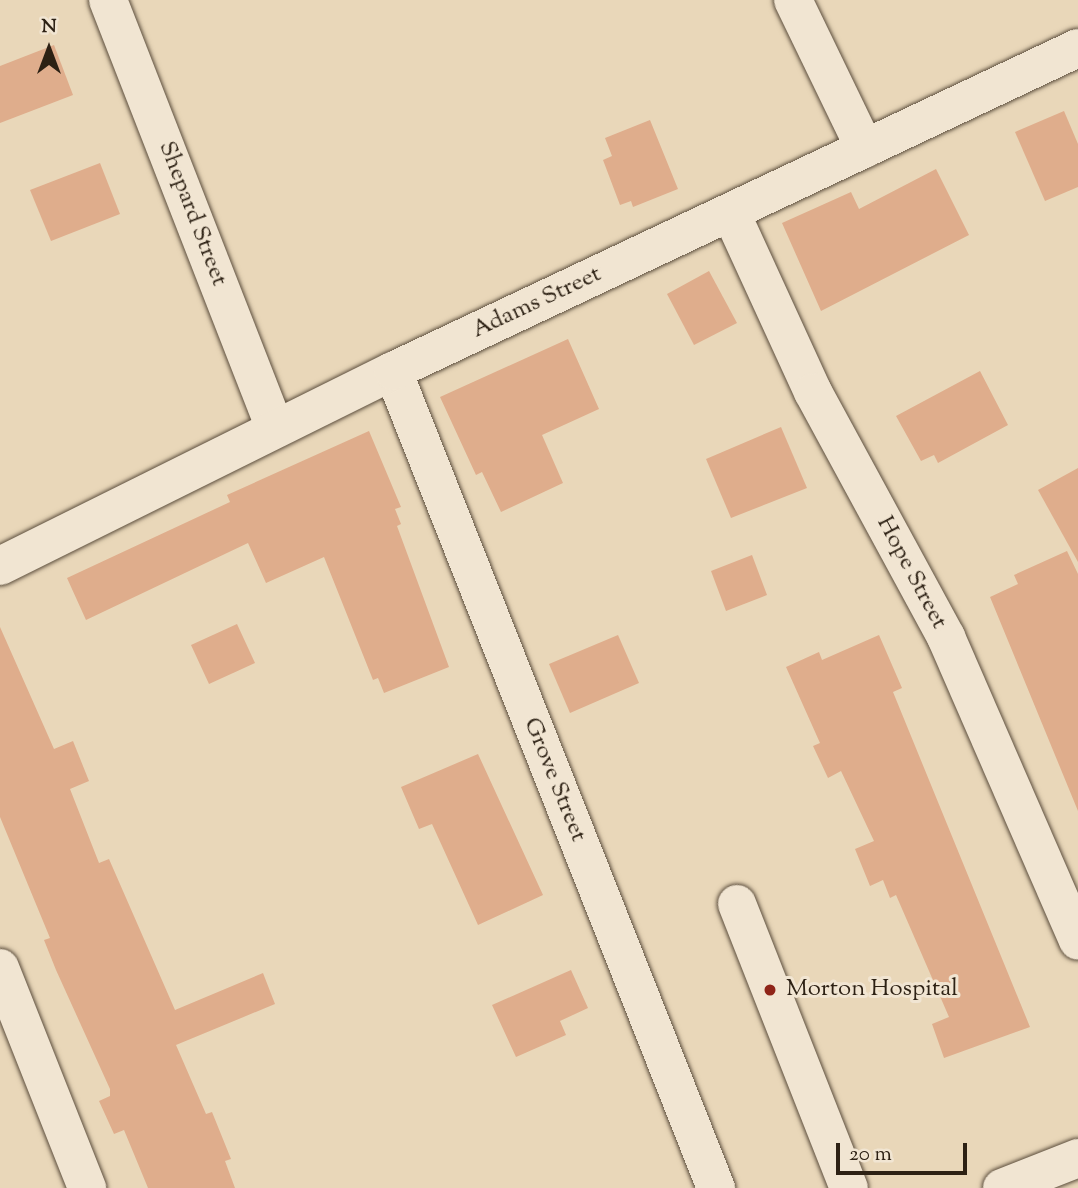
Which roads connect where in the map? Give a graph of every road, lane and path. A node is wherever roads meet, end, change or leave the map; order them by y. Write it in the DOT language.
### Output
graph roads {
  1 [pos="108,0"];
  2 [pos="793,0"];
  3 [pos="1078,48"];
  4 [pos="865,149"];
  5 [pos="731,213"];
  6 [pos="393,371"];
  7 [pos="275,429"];
  8 [pos="0,566"];
  9 [pos="737,904"];
  10 [pos="1078,940"];
  11 [pos="0,968"];
  12 [pos="1078,1158"];
  13 [pos="87,1188"];
  14 [pos="716,1188"];
  15 [pos="849,1188"];
  16 [pos="1002,1188"];
  1 -- 7 [label="street, Shepard Street"];
  2 -- 4 [label="street"];
  3 -- 4 [label="street, Adams Street"];
  4 -- 5 [label="street, Adams Street"];
  5 -- 6 [label="street, Adams Street"];
  5 -- 10 [label="street, Hope Street"];
  6 -- 7 [label="street, Adams Street"];
  6 -- 14 [label="street, Grove Street"];
  7 -- 8 [label="street, Adams Street"];
  9 -- 15 [label="street"];
  11 -- 13 [label="street"];
  12 -- 16 [label="street"];
}
